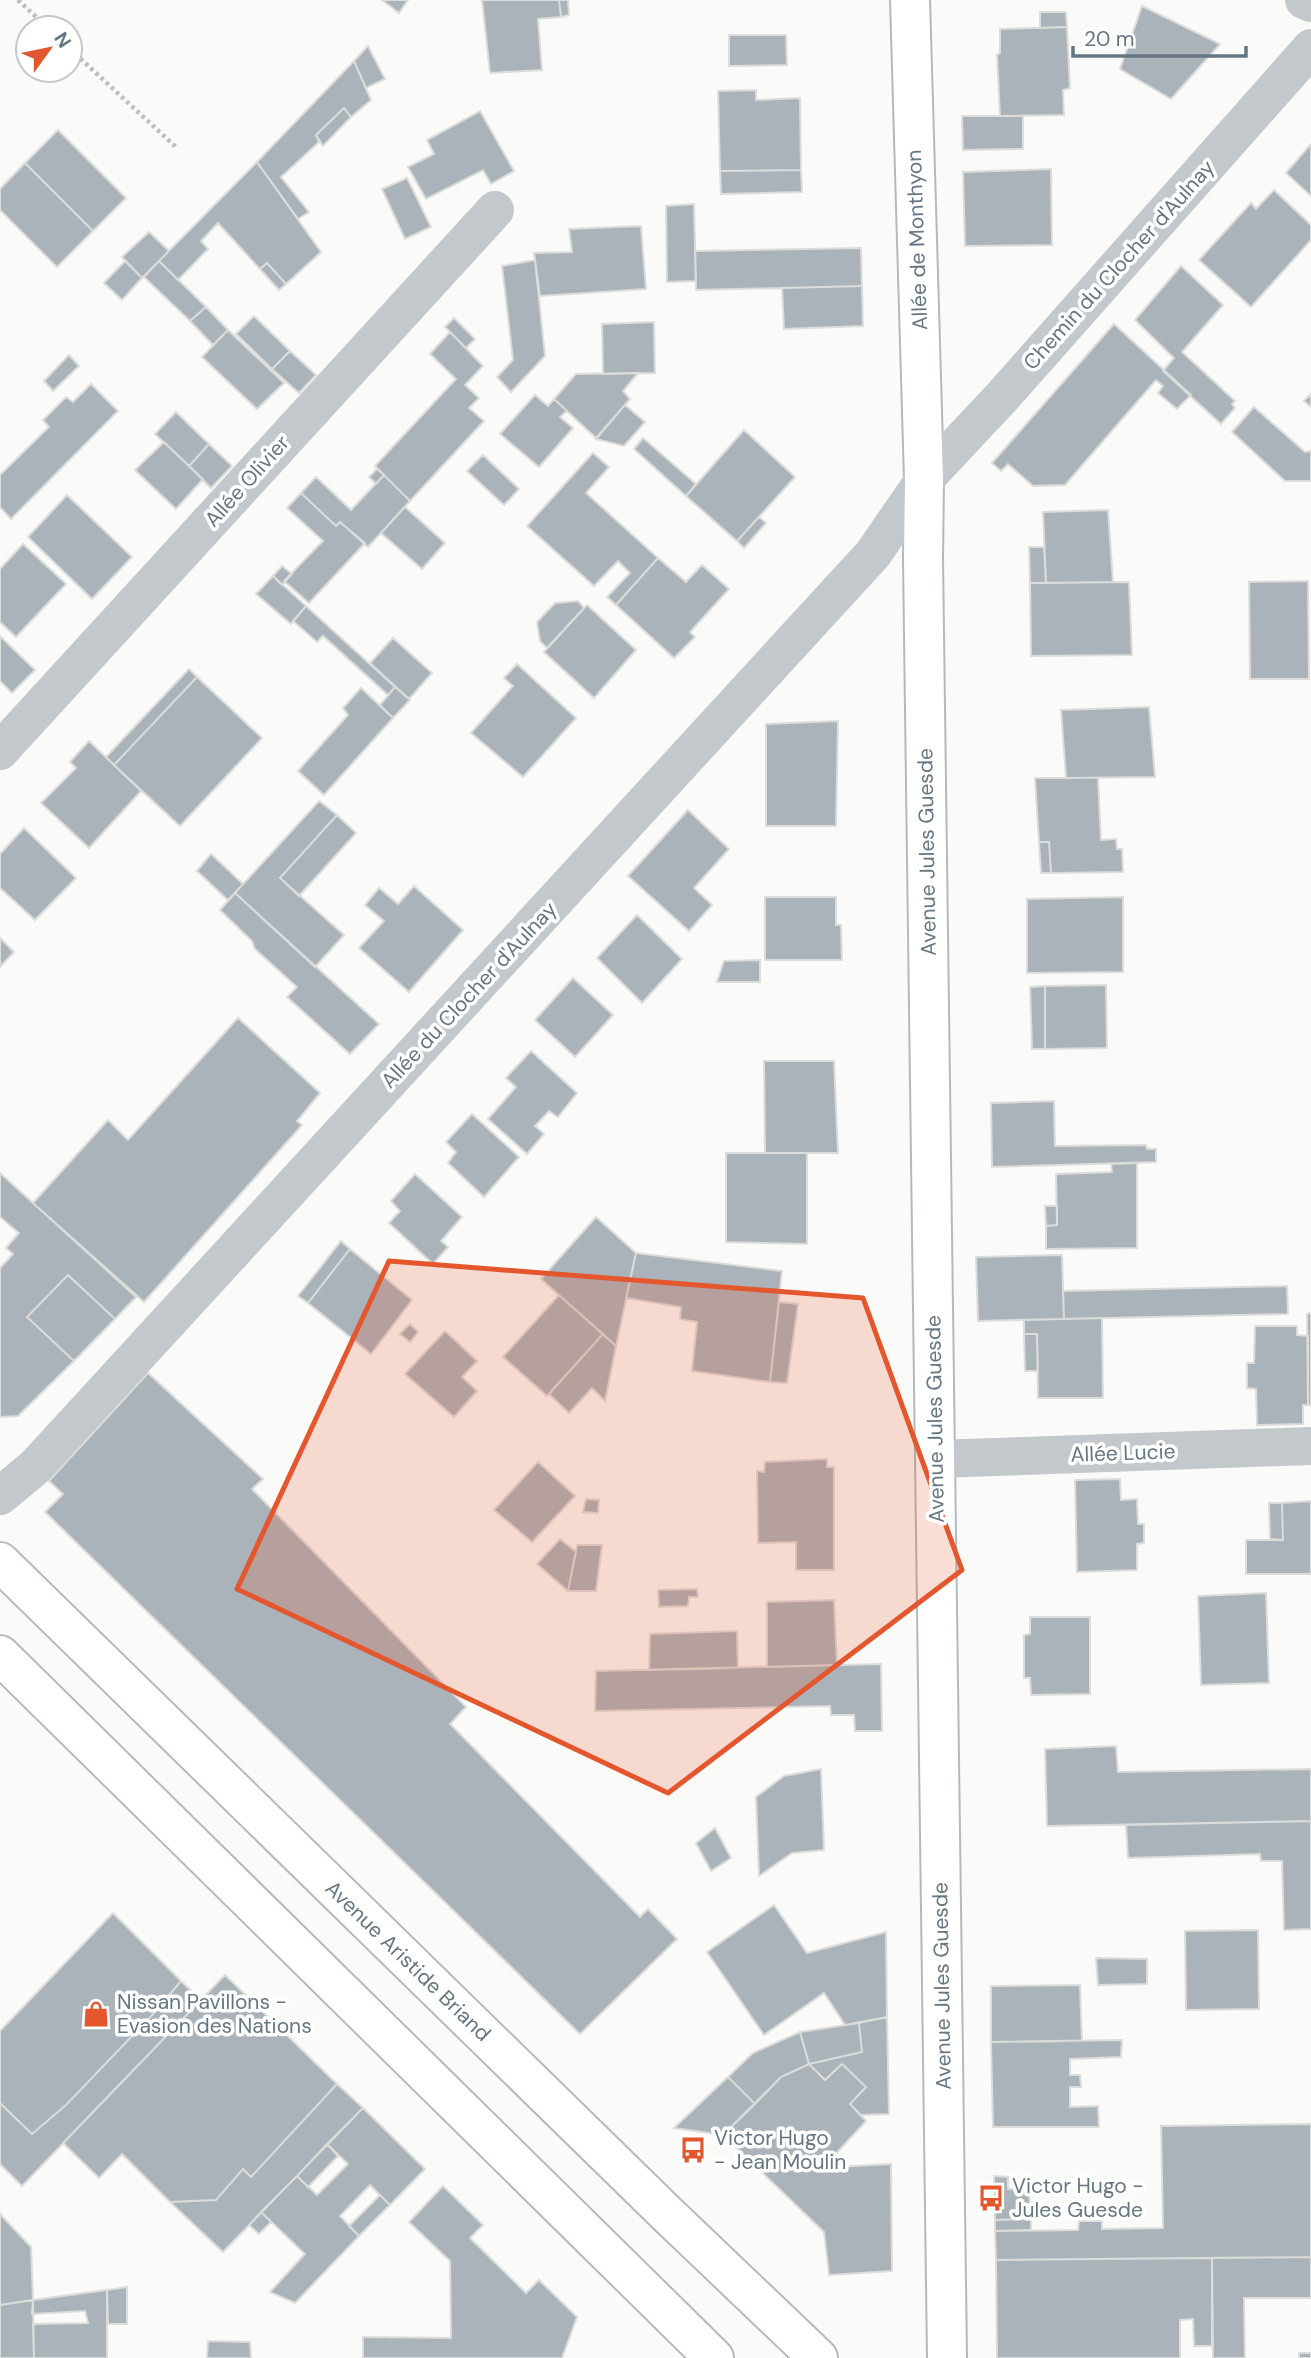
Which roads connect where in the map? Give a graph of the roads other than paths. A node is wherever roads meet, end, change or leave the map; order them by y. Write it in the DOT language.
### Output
graph roads {
  1 [pos="909,0"];
  2 [pos="1304,0"];
  3 [pos="1311,3"];
  4 [pos="1311,48"];
  5 [pos="495,210"];
  6 [pos="924,480"];
  7 [pos="0,751"];
  8 [pos="1311,1446"];
  9 [pos="936,1460"];
  10 [pos="0,1496"];
  11 [pos="0,1562"];
  12 [pos="0,1655"];
  13 [pos="715,2358"];
  14 [pos="818,2358"];
  15 [pos="947,2358"];
  1 -- 6 [label="street, Allée de Monthyon"];
  2 -- 3 [label="street"];
  4 -- 6 [label="street, Chemin du Clocher d'Aulnay"];
  5 -- 7 [label="street, Allée Olivier"];
  6 -- 9 [label="street, Avenue Jules Guesde"];
  6 -- 10 [label="street, Allée du Clocher d'Aulnay"];
  8 -- 9 [label="street, Allée Lucie"];
  9 -- 15 [label="street, Avenue Jules Guesde"];
  11 -- 14 [label="street, Avenue Aristide Briand"];
  12 -- 13 [label="street"];
}
